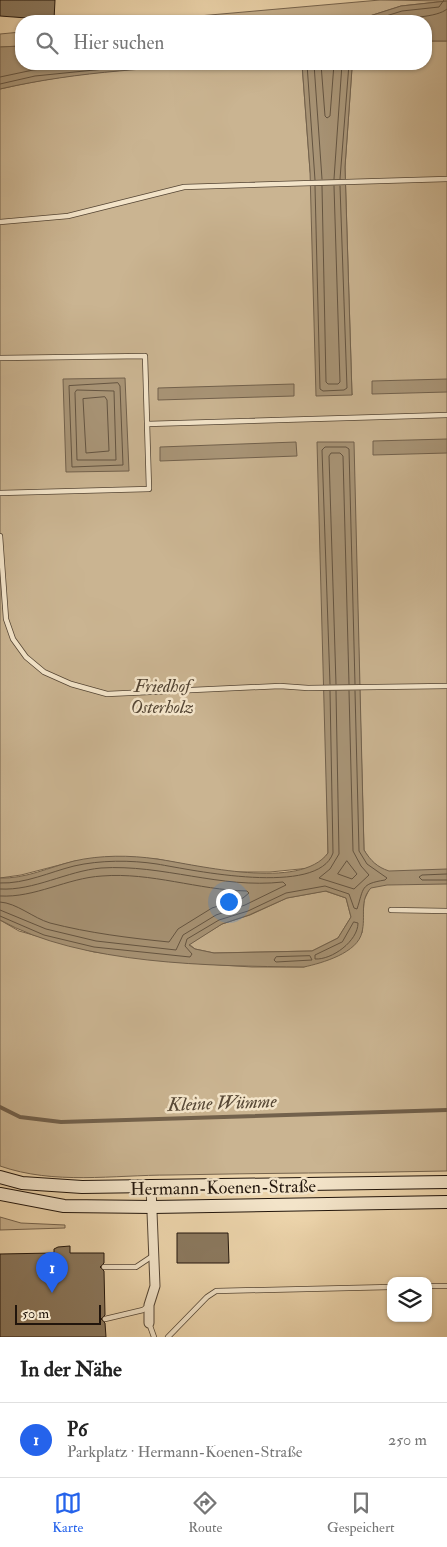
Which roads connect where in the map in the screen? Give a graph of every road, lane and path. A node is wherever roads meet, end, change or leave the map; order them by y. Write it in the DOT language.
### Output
graph roads {
  1 [pos="447,179"];
  2 [pos="0,222"];
  3 [pos="0,358"];
  4 [pos="447,416"];
  5 [pos="147,424"];
  6 [pos="0,494"];
  7 [pos="0,536"];
  8 [pos="6,619"];
  9 [pos="0,621"];
  10 [pos="447,686"];
  11 [pos="391,910"];
  12 [pos="447,911"];
  13 [pos="0,1178"];
  14 [pos="447,1182"];
  15 [pos="151,1187"];
  16 [pos="0,1194"];
  17 [pos="447,1202"];
  18 [pos="153,1207"];
  19 [pos="154,1255"];
  20 [pos="104,1267"];
  21 [pos="432,1286"];
  22 [pos="447,1286"];
  23 [pos="387,1287"];
  24 [pos="149,1305"];
  25 [pos="105,1319"];
  26 [pos="149,1323"];
  27 [pos="154,1337"];
  28 [pos="168,1337"];
  1 -- 2 [label="lane"];
  3 -- 5 [label="lane"];
  4 -- 5 [label="lane"];
  5 -- 6 [label="lane"];
  7 -- 8 [label="lane"];
  8 -- 9 [label="lane"];
  8 -- 10 [label="lane"];
  11 -- 12 [label="lane"];
  13 -- 15 [label="main road, Hermann-Koenen-Straße"];
  14 -- 15 [label="main road, Hermann-Koenen-Straße"];
  15 -- 18 [label="street"];
  16 -- 18 [label="main road, Hermann-Koenen-Straße"];
  17 -- 18 [label="main road, Hermann-Koenen-Straße"];
  18 -- 19 [label="street"];
  19 -- 20 [label="lane"];
  19 -- 24 [label="street"];
  21 -- 22 [label="lane"];
  23 -- 28 [label="lane"];
  24 -- 25 [label="lane"];
  24 -- 26 [label="street"];
  26 -- 27 [label="lane"];
}
